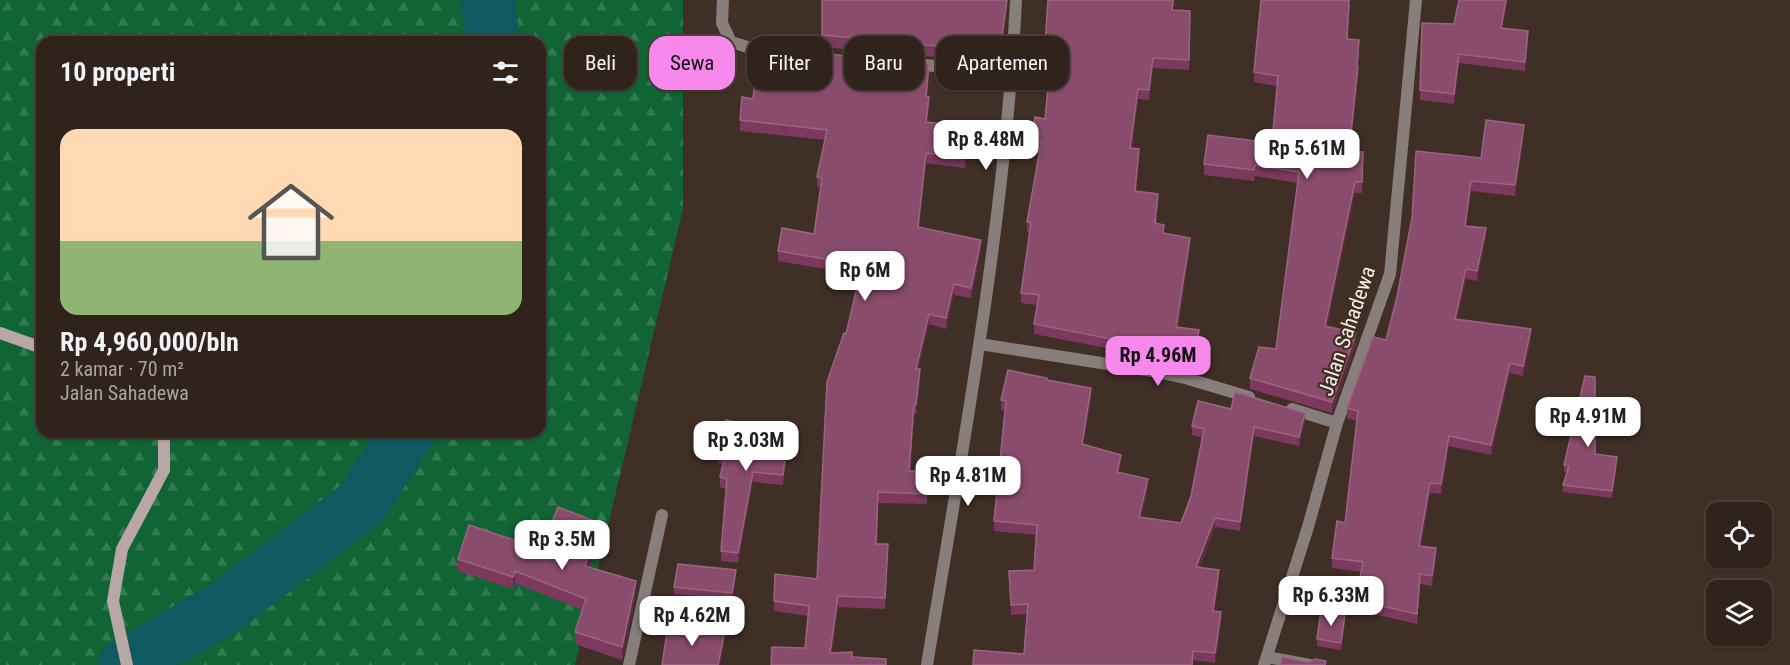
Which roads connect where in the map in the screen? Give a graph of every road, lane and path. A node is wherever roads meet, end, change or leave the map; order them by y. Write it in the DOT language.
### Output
graph roads {
  1 [pos="723,0"];
  2 [pos="1016,0"];
  3 [pos="1416,0"];
  4 [pos="1014,36"];
  5 [pos="747,47"];
  6 [pos="1010,90"];
  7 [pos="0,333"];
  8 [pos="980,344"];
  9 [pos="36,346"];
  10 [pos="1261,400"];
  11 [pos="1282,406"];
  12 [pos="1337,423"];
  13 [pos="164,438"];
  14 [pos="662,515"];
  15 [pos="1265,661"];
  16 [pos="127,665"];
  17 [pos="629,665"];
  18 [pos="927,665"];
  19 [pos="1310,665"];
  1 -- 5 [label="street"];
  2 -- 4 [label="street"];
  3 -- 12 [label="street, Jalan Sahadewa"];
  6 -- 8 [label="street"];
  7 -- 9 [label="street"];
  8 -- 10 [label="street"];
  8 -- 18 [label="street"];
  11 -- 12 [label="street"];
  12 -- 15 [label="street, Jalan Sahadewa"];
  13 -- 16 [label="street"];
  14 -- 17 [label="street"];
  15 -- 19 [label="street"];
}
